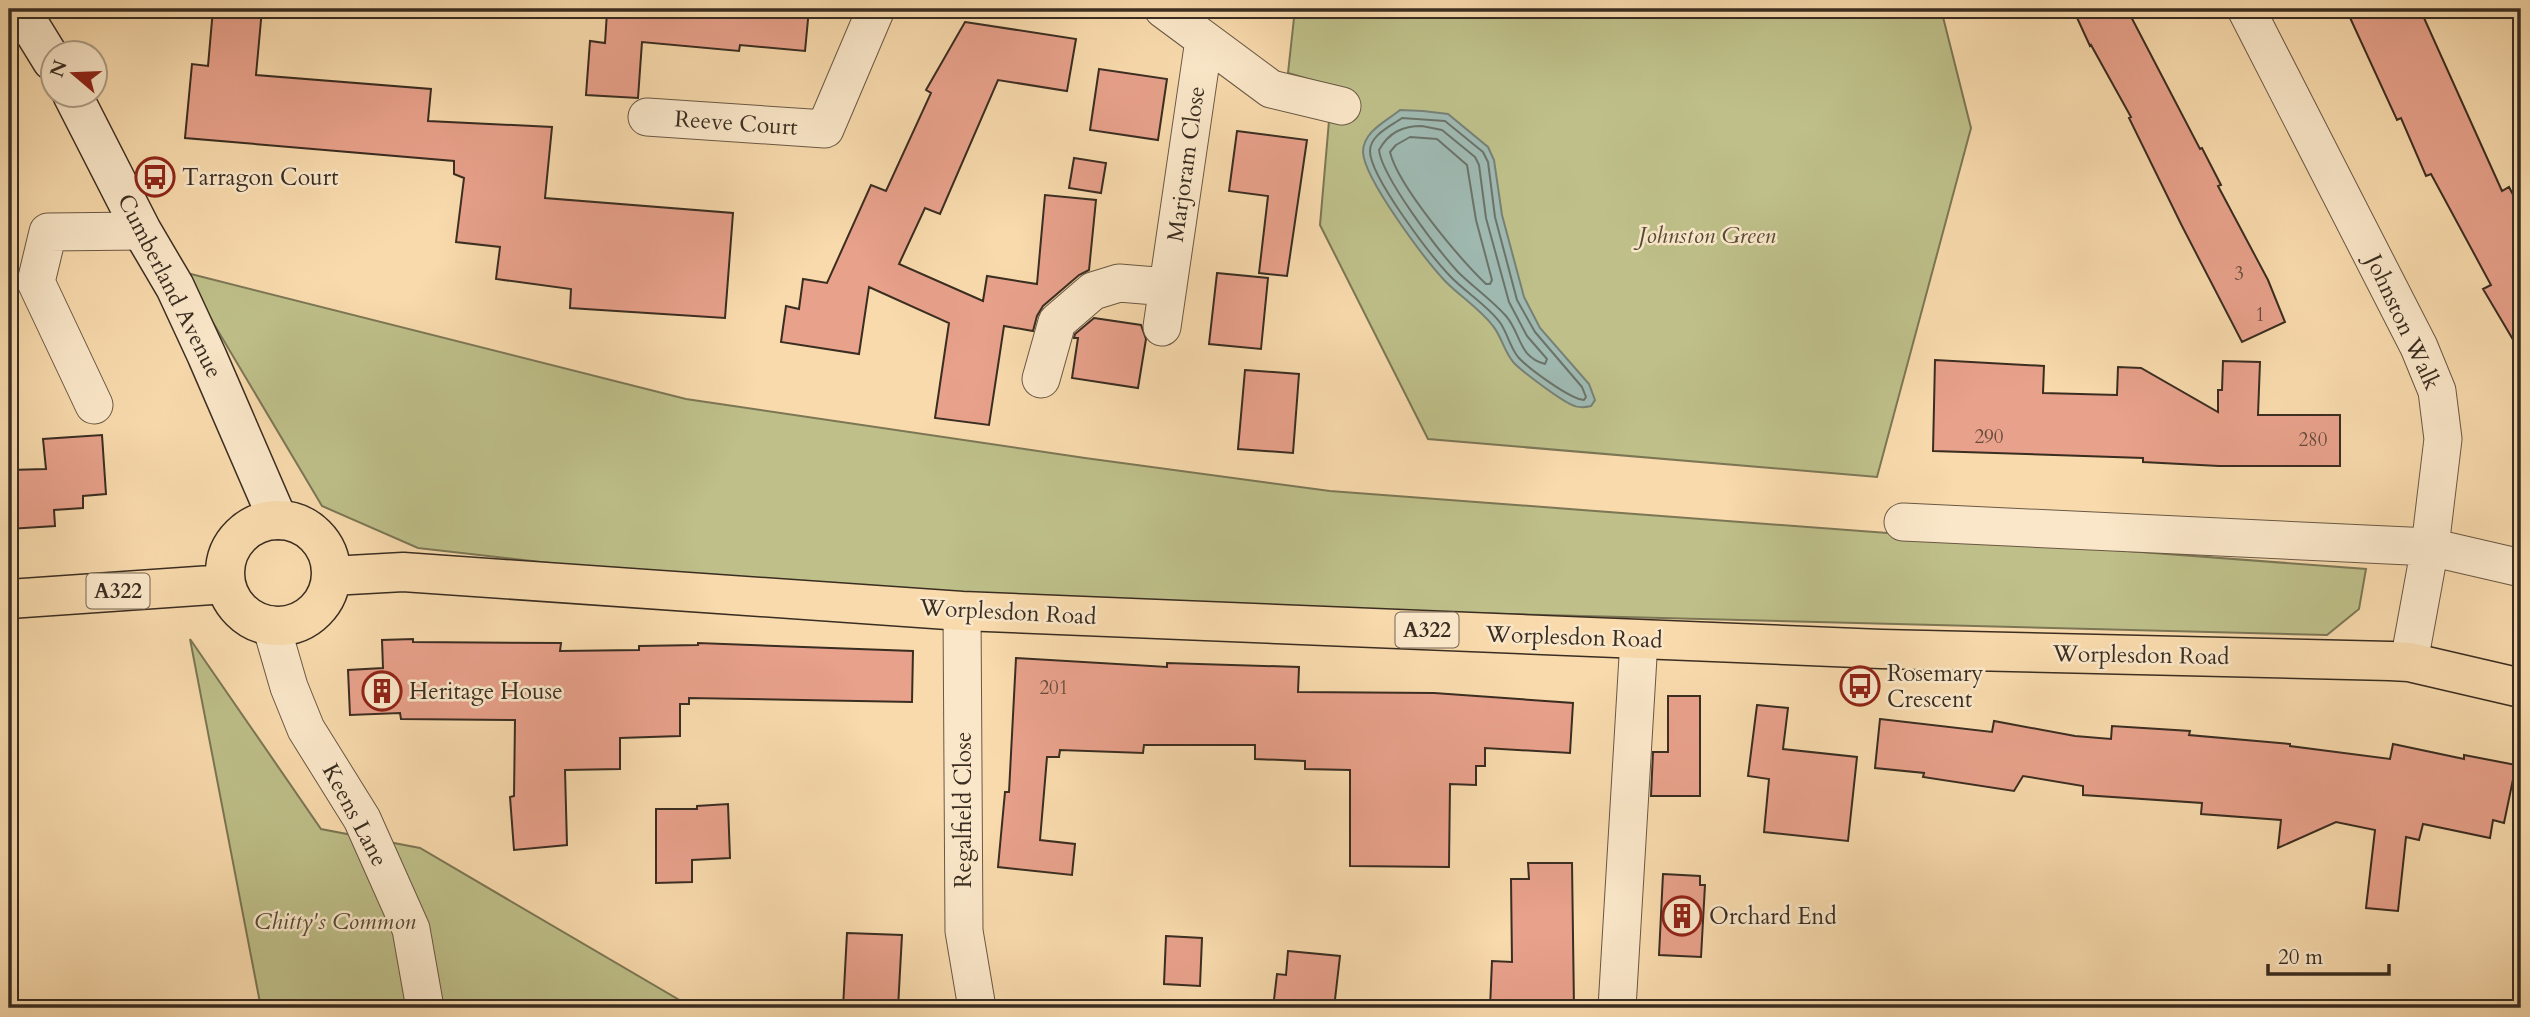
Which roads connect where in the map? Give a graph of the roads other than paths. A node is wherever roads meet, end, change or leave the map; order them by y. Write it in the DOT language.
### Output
graph roads {
  1 [pos="20,9"];
  2 [pos="876,9"];
  3 [pos="1163,9"];
  4 [pos="2246,9"];
  5 [pos="38,38"];
  6 [pos="1204,40"];
  7 [pos="1342,107"];
  8 [pos="79,108"];
  9 [pos="647,117"];
  10 [pos="142,232"];
  11 [pos="1168,287"];
  12 [pos="1162,327"];
  13 [pos="1041,379"];
  14 [pos="94,405"];
  15 [pos="278,520"];
  16 [pos="1903,522"];
  17 [pos="2430,547"];
  18 [pos="2521,568"];
  19 [pos="331,576"];
  20 [pos="226,584"];
  21 [pos="9,599"];
  22 [pos="962,611"];
  23 [pos="271,625"];
  24 [pos="1639,640"];
  25 [pos="2409,662"];
  26 [pos="2521,688"];
  27 [pos="425,1008"];
  28 [pos="977,1008"];
  29 [pos="1617,1008"];
  1 -- 5 [label="street"];
  2 -- 9 [label="street, Reeve Court"];
  3 -- 6 [label="street"];
  4 -- 17 [label="street, Johnston Walk"];
  6 -- 7 [label="street"];
  6 -- 11 [label="street, Marjoram Close"];
  8 -- 10 [label="street, Cumberland Avenue"];
  10 -- 14 [label="street"];
  10 -- 15 [label="street, Cumberland Avenue"];
  11 -- 12 [label="street, Marjoram Close"];
  11 -- 13 [label="street"];
  15 -- 19 [label="main road"];
  15 -- 20 [label="main road"];
  16 -- 17 [label="street"];
  17 -- 18 [label="street"];
  17 -- 25 [label="street, Johnston Walk"];
  19 -- 22 [label="main road, Worplesdon Road / A322"];
  19 -- 23 [label="main road"];
  20 -- 21 [label="main road, A322"];
  20 -- 23 [label="main road"];
  22 -- 24 [label="main road, Worplesdon Road / A322"];
  22 -- 28 [label="street, Regalfield Close"];
  23 -- 27 [label="street, Keens Lane"];
  24 -- 25 [label="main road, Worplesdon Road / A322"];
  24 -- 29 [label="street"];
  25 -- 26 [label="main road, Worplesdon Road / A322"];
}
